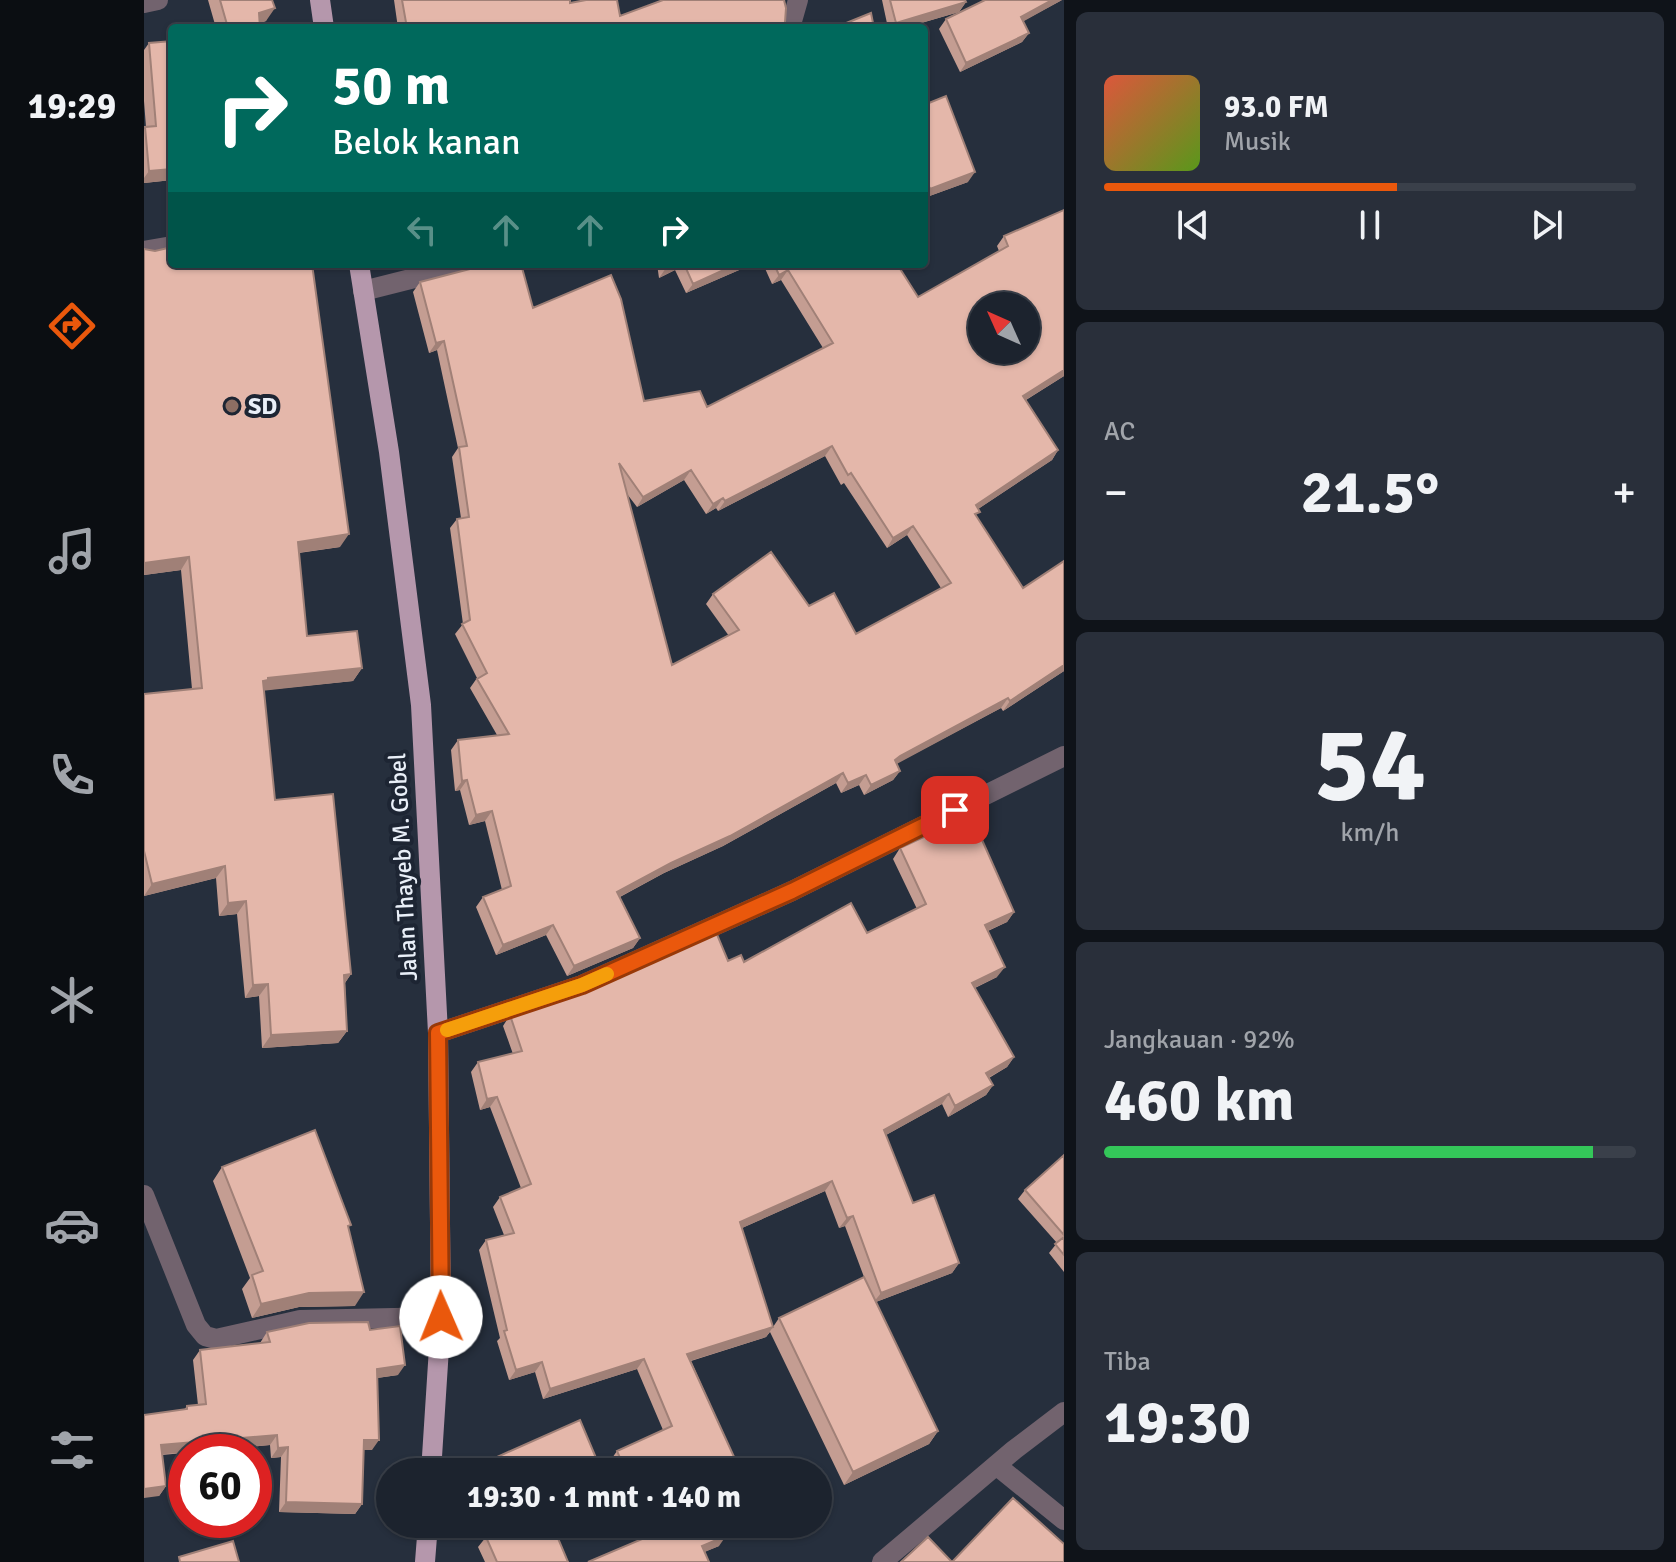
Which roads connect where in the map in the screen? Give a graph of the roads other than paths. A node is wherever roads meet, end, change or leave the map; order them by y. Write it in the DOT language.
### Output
graph roads {
  1 [pos="158,0"];
  2 [pos="320,0"];
  3 [pos="798,0"];
  4 [pos="144,3"];
  5 [pos="323,24"];
  6 [pos="791,24"];
  7 [pos="168,247"];
  8 [pos="144,251"];
  9 [pos="360,268"];
  10 [pos="454,268"];
  11 [pos="363,291"];
  12 [pos="1064,756"];
  13 [pos="438,1033"];
  14 [pos="144,1195"];
  15 [pos="441,1317"];
  16 [pos="1064,1412"];
  17 [pos="432,1458"];
  18 [pos="996,1465"];
  19 [pos="1064,1520"];
  20 [pos="427,1538"];
  21 [pos="425,1562"];
  22 [pos="882,1562"];
  1 -- 4 [label="street"];
  2 -- 5 [label="main road"];
  3 -- 6 [label="street"];
  7 -- 8 [label="street"];
  9 -- 11 [label="main road, Jalan Thayeb M. Gobel"];
  10 -- 11 [label="street"];
  11 -- 13 [label="main road, Jalan Thayeb M. Gobel"];
  12 -- 13 [label="street"];
  13 -- 15 [label="main road, Jalan Thayeb M. Gobel"];
  14 -- 15 [label="street"];
  15 -- 17 [label="main road, Jalan Thayeb M. Gobel"];
  16 -- 18 [label="street"];
  18 -- 19 [label="street"];
  18 -- 22 [label="street"];
  20 -- 21 [label="main road"];
}
